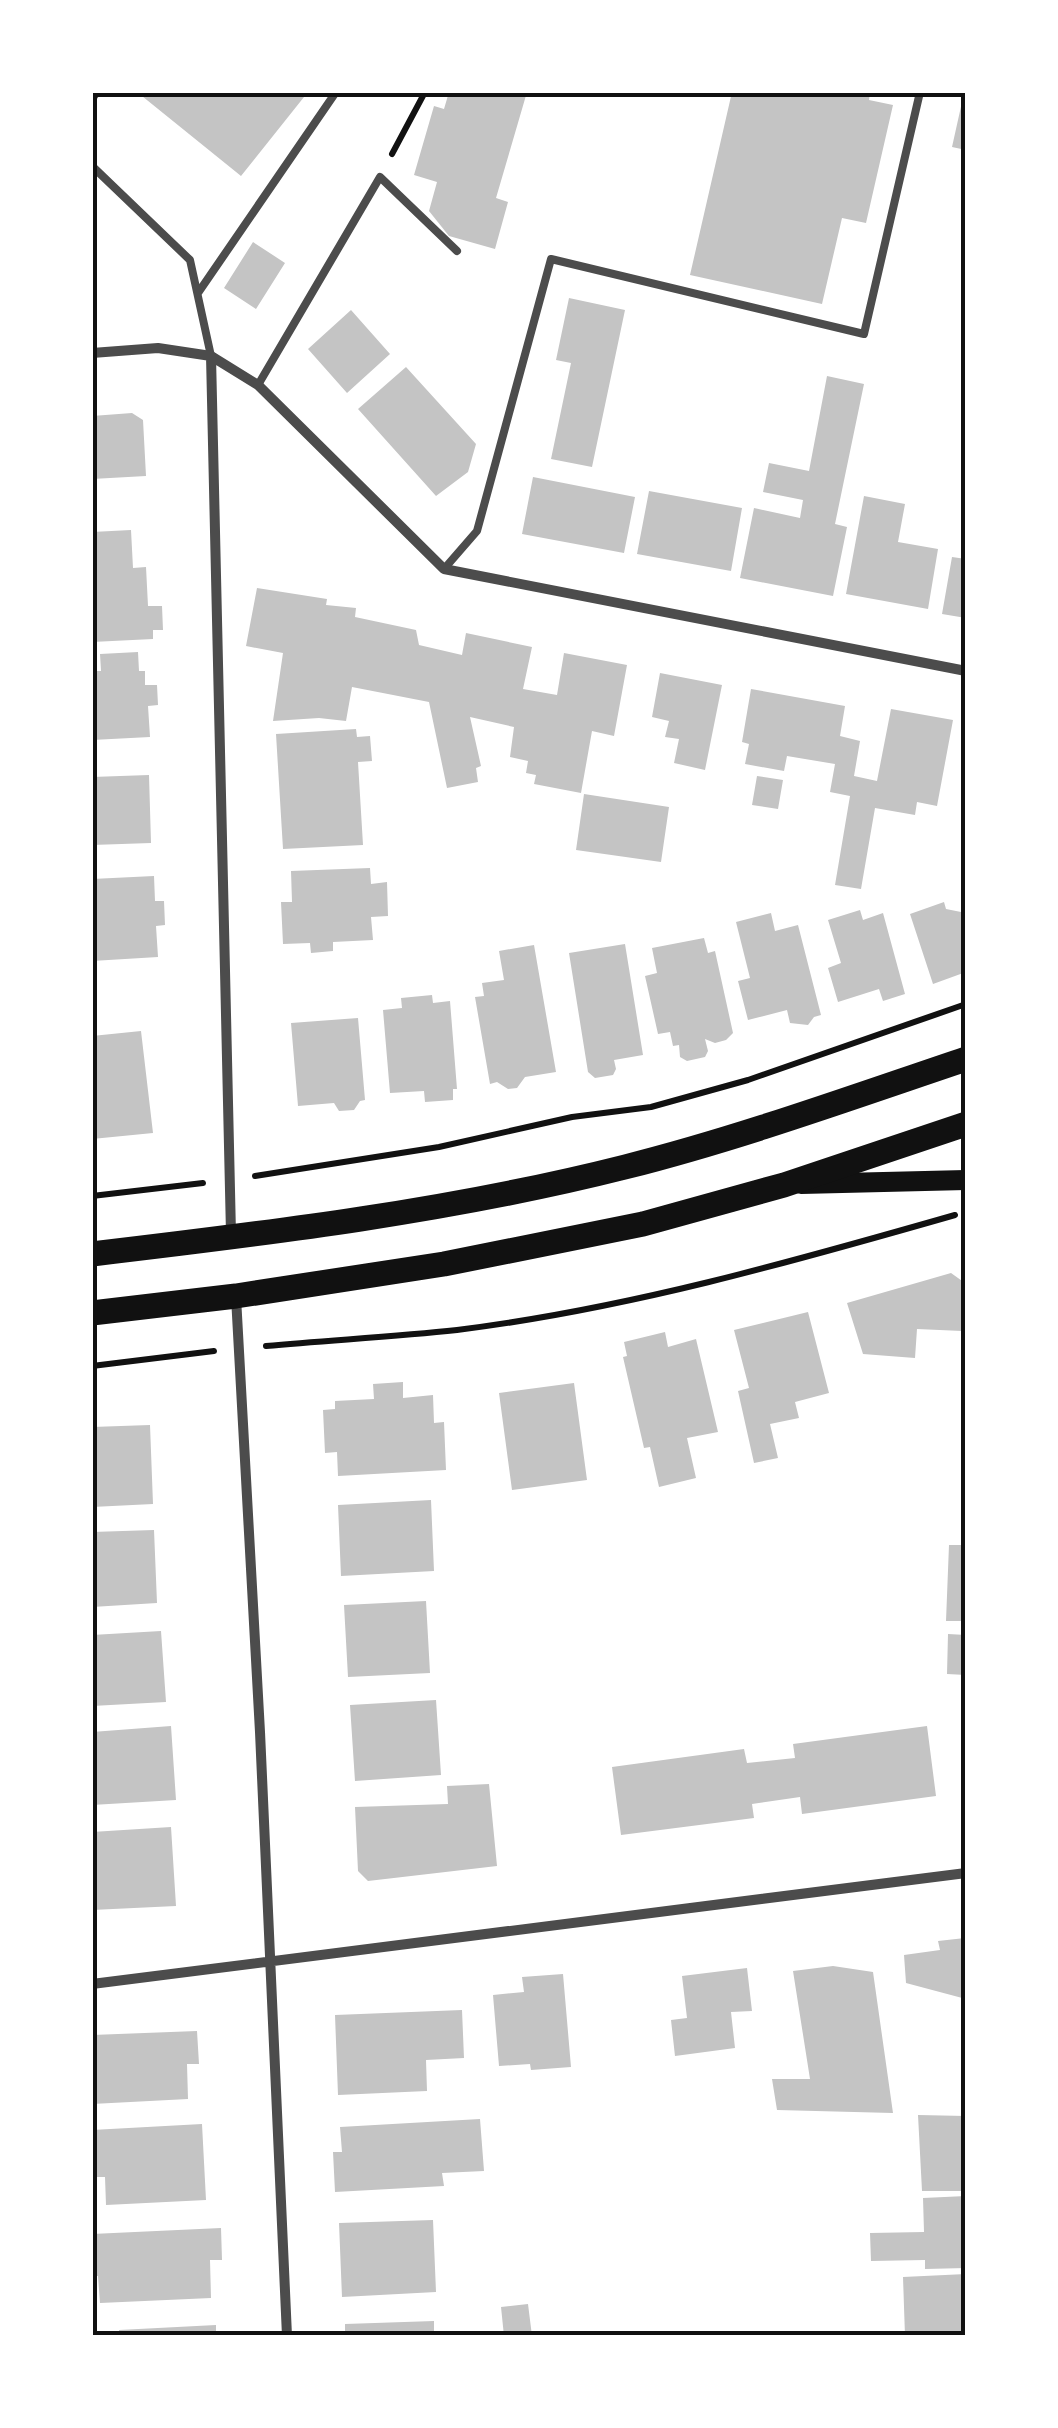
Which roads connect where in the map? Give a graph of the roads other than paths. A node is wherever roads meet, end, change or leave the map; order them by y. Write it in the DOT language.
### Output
graph roads {
  1 [pos="97,92"];
  2 [pos="336,92"];
  3 [pos="920,92"];
  4 [pos="92,99"];
  5 [pos="92,166"];
  6 [pos="458,251"];
  7 [pos="198,293"];
  8 [pos="92,353"];
  9 [pos="212,356"];
  10 [pos="258,386"];
  11 [pos="444,569"];
  12 [pos="966,671"];
  13 [pos="966,1059"];
  14 [pos="966,1124"];
  15 [pos="966,1180"];
  16 [pos="784,1185"];
  17 [pos="231,1238"];
  18 [pos="92,1254"];
  19 [pos="236,1296"];
  20 [pos="92,1313"];
  21 [pos="966,1874"];
  22 [pos="271,1960"];
  23 [pos="92,1984"];
  24 [pos="288,2336"];
  1 -- 4 [label="lane"];
  2 -- 7 [label="lane"];
  3 -- 11 [label="lane"];
  5 -- 7 [label="lane"];
  6 -- 10 [label="lane"];
  7 -- 9 [label="lane"];
  8 -- 9 [label="street"];
  9 -- 10 [label="street"];
  9 -- 17 [label="street"];
  10 -- 11 [label="street"];
  11 -- 12 [label="street"];
  13 -- 17 [label="main road"];
  14 -- 16 [label="main road"];
  15 -- 16 [label="main road"];
  16 -- 19 [label="main road"];
  17 -- 18 [label="main road"];
  19 -- 20 [label="main road"];
  19 -- 22 [label="street"];
  21 -- 22 [label="street"];
  22 -- 23 [label="street"];
  22 -- 24 [label="street"];
}
